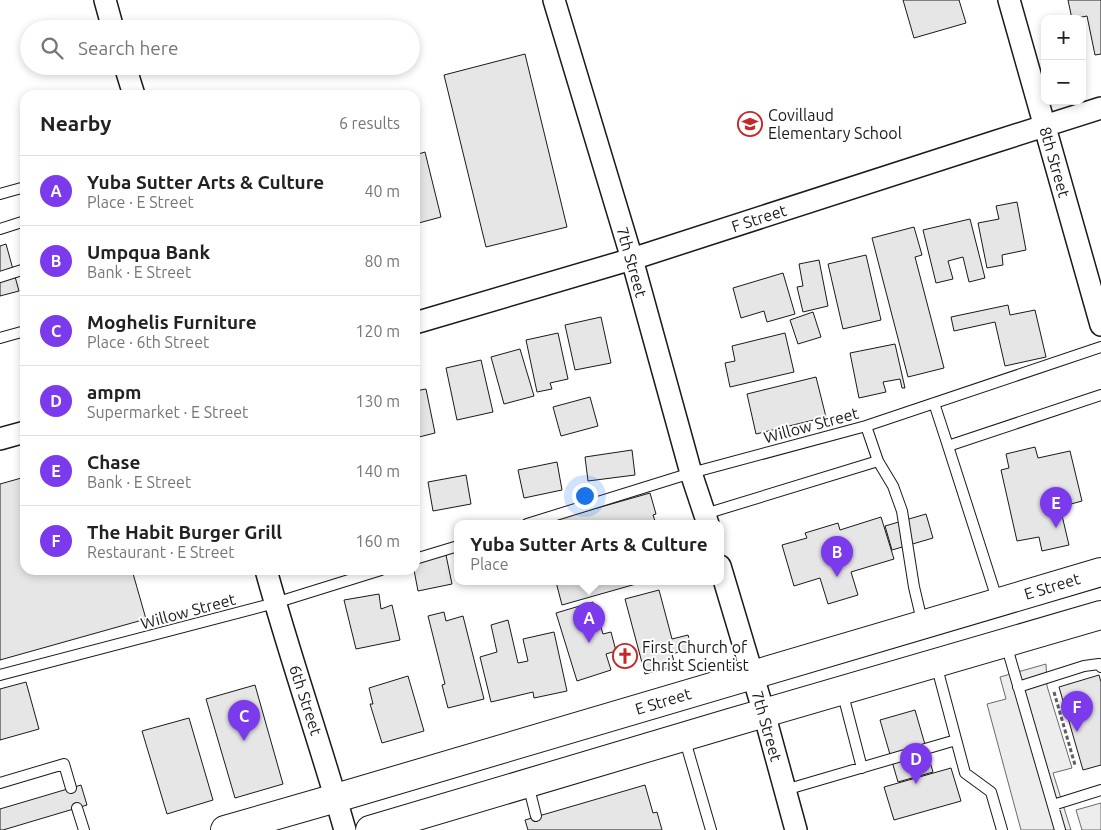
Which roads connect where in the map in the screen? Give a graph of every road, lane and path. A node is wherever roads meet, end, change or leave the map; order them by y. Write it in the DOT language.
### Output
graph roads {
  1 [pos="105,0"];
  2 [pos="554,0"];
  3 [pos="1009,0"];
  4 [pos="111,20"];
  5 [pos="128,75"];
  6 [pos="132,90"];
  7 [pos="1101,108"];
  8 [pos="1044,125"];
  9 [pos="20,188"];
  10 [pos="0,194"];
  11 [pos="20,223"];
  12 [pos="0,229"];
  13 [pos="632,259"];
  14 [pos="20,271"];
  15 [pos="0,277"];
  16 [pos="420,322"];
  17 [pos="1101,325"];
  18 [pos="20,332"];
  19 [pos="0,338"];
  20 [pos="1101,347"];
  21 [pos="1101,395"];
  22 [pos="934,403"];
  23 [pos="866,426"];
  24 [pos="20,433"];
  25 [pos="0,438"];
  26 [pos="948,446"];
  27 [pos="878,461"];
  28 [pos="691,473"];
  29 [pos="706,519"];
  30 [pos="540,520"];
  31 [pos="454,547"];
  32 [pos="420,557"];
  33 [pos="1101,572"];
  34 [pos="267,575"];
  35 [pos="365,575"];
  36 [pos="724,579"];
  37 [pos="998,602"];
  38 [pos="275,603"];
  39 [pos="1101,615"];
  40 [pos="923,625"];
  41 [pos="1006,643"];
  42 [pos="936,663"];
  43 [pos="1101,667"];
  44 [pos="0,675"];
  45 [pos="753,675"];
  46 [pos="1051,676"];
  47 [pos="1018,687"];
  48 [pos="841,691"];
  49 [pos="764,713"];
  50 [pos="684,737"];
  51 [pos="956,740"];
  52 [pos="1075,765"];
  53 [pos="862,768"];
  54 [pos="0,783"];
  55 [pos="528,783"];
  56 [pos="71,788"];
  57 [pos="785,790"];
  58 [pos="1101,790"];
  59 [pos="336,798"];
  60 [pos="1053,805"];
  61 [pos="77,808"];
  62 [pos="536,816"];
  63 [pos="84,830"];
  64 [pos="225,830"];
  65 [pos="346,830"];
  66 [pos="370,830"];
  67 [pos="711,830"];
  68 [pos="796,830"];
  69 [pos="1002,830"];
  70 [pos="1060,830"];
  1 -- 4 [label="street"];
  2 -- 13 [label="street, 7th Street"];
  3 -- 8 [label="street, 8th Street"];
  5 -- 6 [label="street"];
  7 -- 8 [label="street, F Street"];
  8 -- 13 [label="street, F Street"];
  8 -- 17 [label="street, 8th Street"];
  9 -- 10 [label="lane"];
  11 -- 12 [label="lane"];
  13 -- 16 [label="street, F Street"];
  13 -- 28 [label="street, 7th Street"];
  14 -- 15 [label="lane"];
  18 -- 19 [label="lane"];
  20 -- 22 [label="lane, Willow Street"];
  21 -- 26 [label="lane"];
  22 -- 23 [label="lane, Willow Street"];
  22 -- 26 [label="lane"];
  23 -- 27 [label="lane"];
  23 -- 28 [label="lane, Willow Street"];
  24 -- 25 [label="street"];
  26 -- 37 [label="lane"];
  27 -- 29 [label="lane"];
  27 -- 40 [label="lane"];
  28 -- 29 [label="street, 7th Street"];
  28 -- 30 [label="lane, Willow Street"];
  31 -- 32 [label="lane"];
  33 -- 37 [label="highway, E Street"];
  34 -- 38 [label="street, 6th Street"];
  35 -- 38 [label="lane, Willow Street"];
  36 -- 45 [label="street, 7th Street"];
  37 -- 40 [label="highway, E Street"];
  38 -- 44 [label="lane, Willow Street"];
  38 -- 59 [label="street, 6th Street"];
  39 -- 41 [label="highway"];
  40 -- 45 [label="highway, E Street"];
  41 -- 42 [label="highway"];
  41 -- 47 [label="lane"];
  42 -- 48 [label="highway"];
  42 -- 51 [label="lane"];
  43 -- 46 [label="lane"];
  45 -- 49 [label="street, 7th Street"];
  45 -- 59 [label="highway, E Street"];
  46 -- 47 [label="lane"];
  46 -- 52 [label="path"];
  47 -- 60 [label="lane"];
  48 -- 49 [label="highway"];
  48 -- 53 [label="lane"];
  49 -- 50 [label="highway"];
  49 -- 57 [label="street, 7th Street"];
  50 -- 55 [label="highway"];
  50 -- 67 [label="lane"];
  51 -- 53 [label="lane"];
  51 -- 69 [label="lane"];
  53 -- 57 [label="lane"];
  54 -- 56 [label="lane"];
  55 -- 62 [label="lane"];
  55 -- 66 [label="highway"];
  57 -- 68 [label="street, 7th Street"];
  58 -- 60 [label="lane"];
  59 -- 64 [label="highway, E Street"];
  59 -- 65 [label="street, 6th Street"];
  60 -- 70 [label="lane"];
  61 -- 63 [label="lane"];
}
